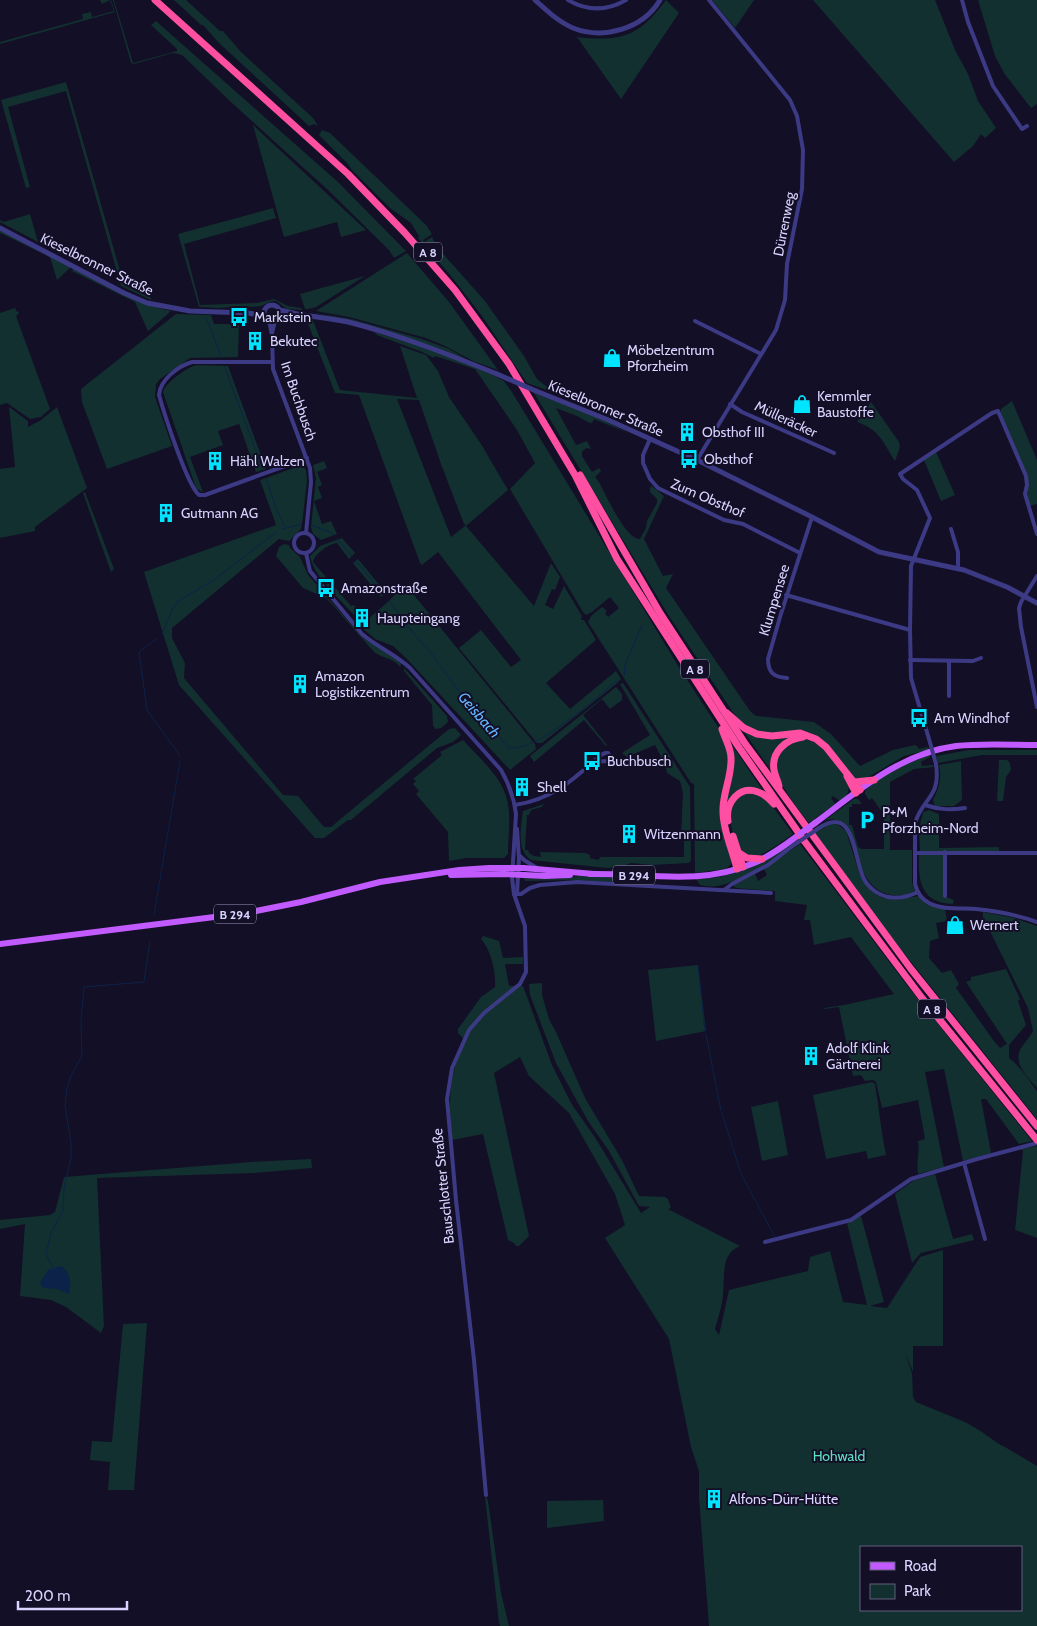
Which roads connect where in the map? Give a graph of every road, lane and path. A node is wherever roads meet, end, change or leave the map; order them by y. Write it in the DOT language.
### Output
graph roads {
  1 [pos="155,0"];
  2 [pos="161,0"];
  3 [pos="536,0"];
  4 [pos="568,0"];
  5 [pos="626,0"];
  6 [pos="660,0"];
  7 [pos="709,0"];
  8 [pos="962,0"];
  9 [pos="1027,126"];
  10 [pos="0,228"];
  11 [pos="280,313"];
  12 [pos="268,317"];
  13 [pos="696,321"];
  14 [pos="761,354"];
  15 [pos="272,362"];
  16 [pos="730,404"];
  17 [pos="650,439"];
  18 [pos="834,453"];
  19 [pos="306,458"];
  20 [pos="697,460"];
  21 [pos="812,517"];
  22 [pos="951,530"];
  23 [pos="306,533"];
  24 [pos="1037,534"];
  25 [pos="306,553"];
  26 [pos="800,553"];
  27 [pos="913,559"];
  28 [pos="958,568"];
  29 [pos="1037,576"];
  30 [pos="786,595"];
  31 [pos="1025,596"];
  32 [pos="1037,604"];
  33 [pos="910,630"];
  34 [pos="981,658"];
  35 [pos="910,660"];
  36 [pos="949,661"];
  37 [pos="787,678"];
  38 [pos="950,696"];
  39 [pos="1037,707"];
  40 [pos="721,708"];
  41 [pos="719,719"];
  42 [pos="809,736"];
  43 [pos="1037,745"];
  44 [pos="593,762"];
  45 [pos="846,773"];
  46 [pos="874,780"];
  47 [pos="855,782"];
  48 [pos="858,791"];
  49 [pos="780,792"];
  50 [pos="515,804"];
  51 [pos="925,805"];
  52 [pos="966,808"];
  53 [pos="782,810"];
  54 [pos="516,825"];
  55 [pos="817,825"];
  56 [pos="790,844"];
  57 [pos="945,852"];
  58 [pos="739,853"];
  59 [pos="915,853"];
  60 [pos="1037,853"];
  61 [pos="519,854"];
  62 [pos="762,859"];
  63 [pos="740,868"];
  64 [pos="539,869"];
  65 [pos="515,871"];
  66 [pos="594,874"];
  67 [pos="724,890"];
  68 [pos="918,892"];
  69 [pos="771,893"];
  70 [pos="515,894"];
  71 [pos="945,896"];
  72 [pos="1037,922"];
  73 [pos="0,944"];
  74 [pos="1037,1126"];
  75 [pos="1037,1141"];
  76 [pos="964,1163"];
  77 [pos="985,1239"];
  78 [pos="765,1242"];
  79 [pos="486,1494"];
  1 -- 41 [label="highway, A 8"];
  2 -- 40 [label="highway, A 8"];
  3 -- 6 [label="street"];
  4 -- 5 [label="street"];
  7 -- 14 [label="street, Dürrenweg"];
  8 -- 9 [label="street"];
  10 -- 12 [label="street, Kieselbronner Straße"];
  11 -- 12 [label="street"];
  11 -- 12 [label="street, Kieselbronner Straße"];
  11 -- 17 [label="street, Kieselbronner Straße, bridge"];
  12 -- 15 [label="street, Im Buchbusch"];
  13 -- 14 [label="street"];
  14 -- 16 [label="street, Dürrenweg"];
  15 -- 19 [label="street, Im Buchbusch"];
  15 -- 19 [label="street"];
  16 -- 18 [label="street, Mülleräcker"];
  16 -- 20 [label="street, Dürrenweg"];
  17 -- 20 [label="street, Kieselbronner Straße"];
  17 -- 26 [label="street, Zum Obsthof"];
  19 -- 23 [label="street, Im Buchbusch"];
  20 -- 21 [label="street, Kieselbronner Straße"];
  21 -- 26 [label="street, Klumpensee"];
  21 -- 27 [label="street, Kieselbronner Straße"];
  22 -- 28 [label="street"];
  23 -- 25 [label="street, Im Buchbusch"];
  23 -- 25 [label="street, Im Buchbusch"];
  24 -- 27 [label="street"];
  25 -- 50 [label="street, Im Buchbusch"];
  26 -- 30 [label="street, Klumpensee"];
  27 -- 28 [label="street, Kieselbronner Straße"];
  27 -- 33 [label="street"];
  28 -- 31 [label="street, Kieselbronner Straße"];
  29 -- 31 [label="street"];
  30 -- 33 [label="street"];
  30 -- 37 [label="street, Klumpensee"];
  31 -- 32 [label="street, Kieselbronner Straße"];
  31 -- 39 [label="street"];
  33 -- 35 [label="street"];
  34 -- 36 [label="street"];
  35 -- 36 [label="street"];
  35 -- 51 [label="street, bridge"];
  36 -- 38 [label="street"];
  40 -- 42 [label="highway"];
  40 -- 49 [label="highway, A 8"];
  41 -- 53 [label="highway, A 8"];
  41 -- 63 [label="highway"];
  42 -- 45 [label="highway"];
  42 -- 49 [label="highway"];
  43 -- 46 [label="main road, B 294"];
  44 -- 50 [label="street"];
  45 -- 47 [label="highway"];
  45 -- 48 [label="highway"];
  46 -- 47 [label="highway"];
  46 -- 48 [label="main road, B 294"];
  47 -- 48 [label="highway"];
  48 -- 55 [label="main road, B 294"];
  49 -- 74 [label="highway, A 8"];
  50 -- 54 [label="street, Im Buchbusch"];
  51 -- 52 [label="street"];
  51 -- 59 [label="street"];
  53 -- 58 [label="highway"];
  53 -- 75 [label="highway, A 8"];
  54 -- 61 [label="street, Im Buchbusch"];
  54 -- 65 [label="street, Im Buchbusch"];
  55 -- 56 [label="main road, B 294, bridge"];
  55 -- 68 [label="street"];
  56 -- 62 [label="main road, B 294"];
  56 -- 67 [label="street"];
  57 -- 59 [label="street"];
  57 -- 60 [label="street"];
  57 -- 71 [label="street"];
  58 -- 62 [label="highway"];
  58 -- 63 [label="highway"];
  59 -- 68 [label="street"];
  61 -- 64 [label="street"];
  61 -- 65 [label="street, Im Buchbusch"];
  62 -- 63 [label="main road, B 294"];
  63 -- 66 [label="main road, B 294"];
  64 -- 65 [label="main road, B 294"];
  64 -- 66 [label="main road, B 294"];
  65 -- 66 [label="main road, B 294"];
  65 -- 70 [label="street, Bauschlotter Straße"];
  65 -- 73 [label="main road, B 294"];
  67 -- 69 [label="street"];
  67 -- 70 [label="street"];
  68 -- 72 [label="street"];
  70 -- 79 [label="street, Bauschlotter Straße"];
  75 -- 76 [label="street"];
  76 -- 77 [label="street"];
  76 -- 78 [label="street"];
}
